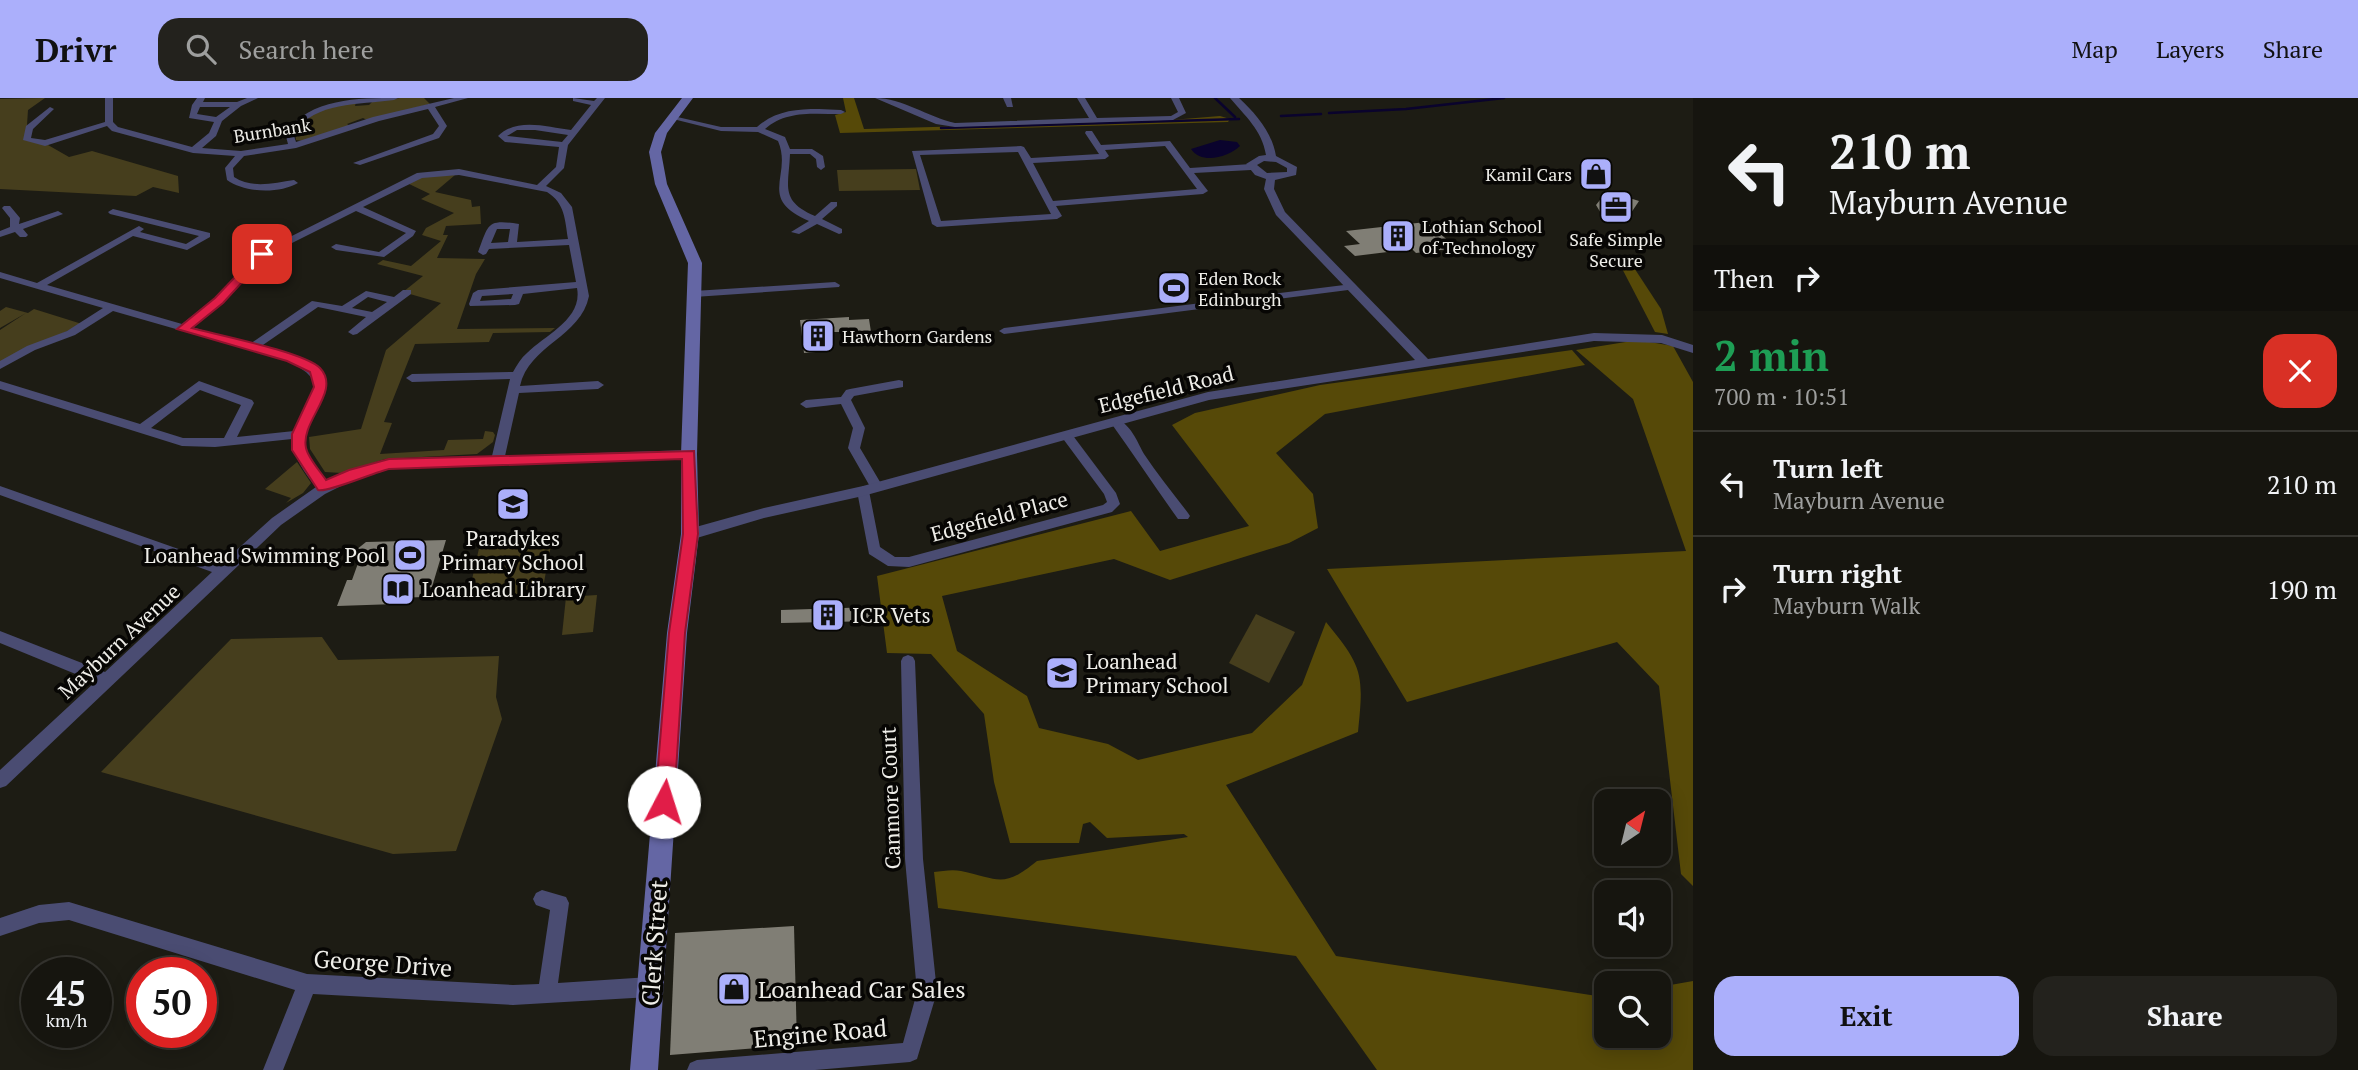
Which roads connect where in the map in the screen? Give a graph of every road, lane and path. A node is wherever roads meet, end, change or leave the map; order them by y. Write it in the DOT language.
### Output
graph roads {
  1 [pos="109,98"];
  2 [pos="254,98"];
  3 [pos="394,98"];
  4 [pos="464,98"];
  5 [pos="574,98"];
  6 [pos="688,98"];
  7 [pos="879,98"];
  8 [pos="1081,98"];
  9 [pos="1175,98"];
  10 [pos="1234,98"];
  11 [pos="599,101"];
  12 [pos="198,102"];
  13 [pos="238,104"];
  14 [pos="431,107"];
  15 [pos="50,109"];
  16 [pos="836,112"];
  17 [pos="673,118"];
  18 [pos="218,120"];
  19 [pos="1094,120"];
  20 [pos="109,123"];
  21 [pos="759,130"];
  22 [pos="572,133"];
  23 [pos="1089,133"];
  24 [pos="564,145"];
  25 [pos="293,146"];
  26 [pos="1099,148"];
  27 [pos="193,150"];
  28 [pos="787,151"];
  29 [pos="241,153"];
  30 [pos="1271,158"];
  31 [pos="1028,161"];
  32 [pos="357,163"];
  33 [pos="1185,166"];
  34 [pos="821,167"];
  35 [pos="1251,167"];
  36 [pos="1271,177"];
  37 [pos="294,183"];
  38 [pos="540,187"];
  39 [pos="834,204"];
  40 [pos="1050,204"];
  41 [pos="354,207"];
  42 [pos="7,208"];
  43 [pos="113,212"];
  44 [pos="58,214"];
  45 [pos="817,219"];
  46 [pos="152,222"];
  47 [pos="14,226"];
  48 [pos="839,231"];
  49 [pos="796,232"];
  50 [pos="132,233"];
  51 [pos="0,234"];
  52 [pos="23,235"];
  53 [pos="573,242"];
  54 [pos="514,245"];
  55 [pos="336,247"];
  56 [pos="0,275"];
  57 [pos="581,285"];
  58 [pos="835,285"];
  59 [pos="37,287"];
  60 [pos="1352,287"];
  61 [pos="519,291"];
  62 [pos="407,292"];
  63 [pos="694,294"];
  64 [pos="394,300"];
  65 [pos="111,308"];
  66 [pos="345,308"];
  67 [pos="374,316"];
  68 [pos="183,329"];
  69 [pos="1004,331"];
  70 [pos="353,332"];
  71 [pos="251,348"];
  72 [pos="1693,349"];
  73 [pos="1421,359"];
  74 [pos="0,366"];
  75 [pos="517,375"];
  76 [pos="412,378"];
  77 [pos="0,384"];
  78 [pos="899,384"];
  79 [pos="598,385"];
  80 [pos="513,390"];
  81 [pos="845,400"];
  82 [pos="806,404"];
  83 [pos="1117,423"];
  84 [pos="142,429"];
  85 [pos="299,434"];
  86 [pos="1067,436"];
  87 [pos="229,440"];
  88 [pos="689,454"];
  89 [pos="498,458"];
  90 [pos="323,487"];
  91 [pos="870,489"];
  92 [pos="0,490"];
  93 [pos="1182,508"];
  94 [pos="690,534"];
  95 [pos="224,571"];
  96 [pos="0,638"];
  97 [pos="908,661"];
  98 [pos="108,680"];
  99 [pos="0,781"];
  100 [pos="542,899"];
  101 [pos="0,927"];
  102 [pos="920,933"];
  103 [pos="307,984"];
  104 [pos="650,987"];
  105 [pos="547,993"];
  106 [pos="273,1070"];
  107 [pos="644,1070"];
  108 [pos="696,1070"];
  1 -- 20 [label="street"];
  2 -- 13 [label="street"];
  3 -- 25 [label="street"];
  4 -- 14 [label="street, Burnbank"];
  5 -- 11 [label="street"];
  6 -- 17 [label="main road"];
  7 -- 19 [label="street"];
  8 -- 19 [label="street"];
  9 -- 19 [label="street"];
  10 -- 30 [label="street"];
  11 -- 22 [label="street"];
  12 -- 13 [label="street"];
  12 -- 18 [label="street"];
  13 -- 18 [label="street"];
  14 -- 25 [label="street, Burnbank"];
  14 -- 32 [label="street"];
  15 -- 20 [label="street"];
  16 -- 21 [label="street"];
  17 -- 21 [label="street"];
  17 -- 63 [label="main road"];
  18 -- 27 [label="street"];
  20 -- 27 [label="street, Burnbank"];
  21 -- 28 [label="street"];
  22 -- 24 [label="street"];
  22 -- 24 [label="street"];
  23 -- 26 [label="street"];
  24 -- 38 [label="street"];
  25 -- 29 [label="street, Burnbank"];
  26 -- 31 [label="street"];
  26 -- 33 [label="street"];
  27 -- 29 [label="street, Burnbank"];
  28 -- 34 [label="street"];
  28 -- 45 [label="street"];
  29 -- 37 [label="street"];
  30 -- 35 [label="street"];
  30 -- 36 [label="street"];
  31 -- 40 [label="street"];
  31 -- 40 [label="street"];
  33 -- 35 [label="street"];
  33 -- 40 [label="street"];
  35 -- 36 [label="street"];
  36 -- 60 [label="street"];
  38 -- 41 [label="street"];
  38 -- 53 [label="street"];
  39 -- 45 [label="street"];
  41 -- 55 [label="street"];
  41 -- 68 [label="street"];
  42 -- 47 [label="street"];
  43 -- 46 [label="street"];
  44 -- 47 [label="street"];
  45 -- 48 [label="street"];
  45 -- 49 [label="street"];
  46 -- 50 [label="street"];
  46 -- 50 [label="street"];
  47 -- 51 [label="street"];
  47 -- 52 [label="street"];
  50 -- 59 [label="street"];
  53 -- 54 [label="street"];
  53 -- 57 [label="street"];
  54 -- 54 [label="street"];
  56 -- 59 [label="street"];
  57 -- 61 [label="street"];
  57 -- 75 [label="street"];
  58 -- 63 [label="street"];
  59 -- 65 [label="street"];
  60 -- 69 [label="street"];
  60 -- 73 [label="street"];
  62 -- 64 [label="street"];
  63 -- 88 [label="main road, Clerk Street"];
  64 -- 66 [label="street"];
  64 -- 67 [label="street"];
  65 -- 68 [label="street"];
  65 -- 74 [label="street"];
  66 -- 67 [label="street"];
  66 -- 71 [label="street"];
  67 -- 70 [label="street"];
  68 -- 71 [label="street"];
  71 -- 85 [label="street"];
  72 -- 73 [label="street, Edgefield Road"];
  73 -- 83 [label="street, Edgefield Road"];
  75 -- 76 [label="street"];
  75 -- 80 [label="street"];
  77 -- 84 [label="street"];
  78 -- 81 [label="street"];
  79 -- 80 [label="street"];
  80 -- 89 [label="street"];
  81 -- 82 [label="street"];
  81 -- 91 [label="street"];
  83 -- 86 [label="street, Edgefield Road"];
  83 -- 93 [label="street"];
  84 -- 87 [label="street"];
  84 -- 87 [label="street"];
  85 -- 87 [label="street"];
  85 -- 90 [label="street"];
  86 -- 91 [label="street, Edgefield Road"];
  86 -- 91 [label="street, Edgefield Place"];
  88 -- 89 [label="street, Mayburn Avenue"];
  88 -- 94 [label="main road, Clerk Street"];
  89 -- 90 [label="street, Mayburn Avenue"];
  90 -- 95 [label="street, Mayburn Avenue"];
  91 -- 94 [label="street, Edgefield Road"];
  92 -- 95 [label="street"];
  94 -- 104 [label="main road, Clerk Street"];
  95 -- 98 [label="street, Mayburn Avenue"];
  96 -- 98 [label="street"];
  97 -- 102 [label="street, Canmore Court"];
  98 -- 99 [label="street, Mayburn Avenue"];
  100 -- 105 [label="street"];
  101 -- 103 [label="street, George Drive"];
  102 -- 108 [label="street, Engine Road"];
  103 -- 105 [label="street, George Drive"];
  103 -- 106 [label="street"];
  104 -- 105 [label="street, George Drive"];
  104 -- 107 [label="main road, Clerk Street"];
}
